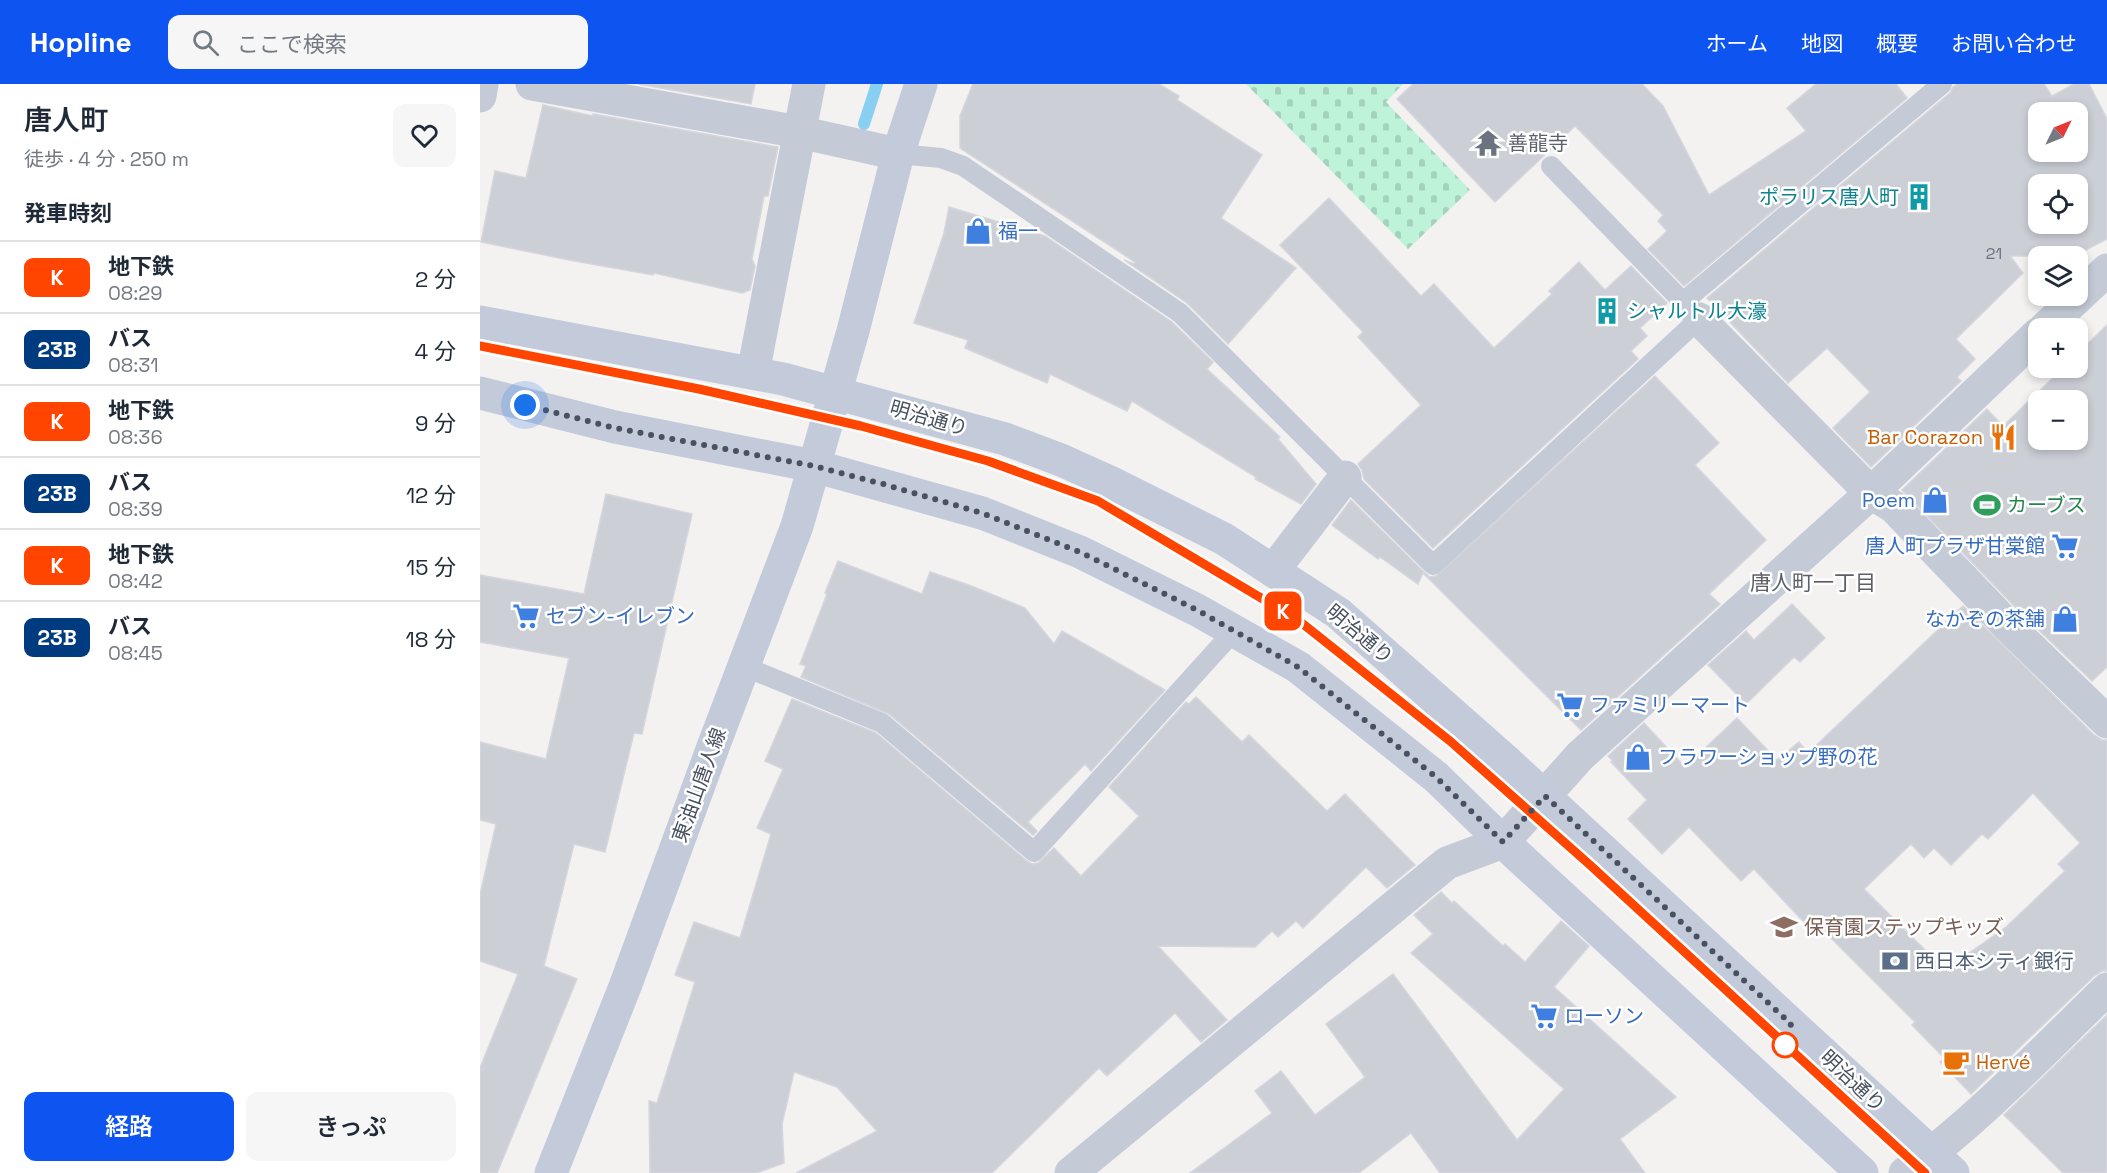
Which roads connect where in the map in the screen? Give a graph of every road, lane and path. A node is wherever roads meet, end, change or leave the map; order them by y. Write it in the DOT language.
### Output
graph roads {
  1 [pos="482,84"];
  2 [pos="532,84"];
  3 [pos="809,84"];
  4 [pos="921,84"];
  5 [pos="1942,84"];
  6 [pos="480,96"];
  7 [pos="799,132"];
  8 [pos="898,154"];
  9 [pos="1551,166"];
  10 [pos="2107,270"];
  11 [pos="1691,310"];
  12 [pos="2056,318"];
  13 [pos="480,322"];
  14 [pos="2028,343"];
  15 [pos="753,373"];
  16 [pos="835,392"];
  17 [pos="480,393"];
  18 [pos="814,466"];
  19 [pos="1345,477"];
  20 [pos="1871,492"];
  21 [pos="1273,571"];
  22 [pos="1234,631"];
  23 [pos="743,666"];
  24 [pos="2107,722"];
  25 [pos="1545,796"];
  26 [pos="1503,842"];
  27 [pos="2107,989"];
  28 [pos="1942,1163"];
  29 [pos="551,1173"];
  30 [pos="1071,1173"];
  31 [pos="1862,1173"];
  32 [pos="1905,1173"];
  1 -- 6 [label="street"];
  2 -- 7 [label="street"];
  3 -- 7 [label="street"];
  4 -- 8 [label="street, 東油山唐人線"];
  5 -- 11 [label="lane"];
  7 -- 8 [label="street"];
  7 -- 15 [label="street"];
  8 -- 16 [label="street, 東油山唐人線"];
  8 -- 19 [label="lane"];
  9 -- 11 [label="lane"];
  10 -- 12 [label="street"];
  11 -- 19 [label="lane"];
  11 -- 20 [label="street"];
  13 -- 15 [label="street, 明治通り"];
  14 -- 20 [label="street"];
  15 -- 16 [label="street, 明治通り"];
  16 -- 18 [label="street, 東油山唐人線"];
  16 -- 21 [label="street, 明治通り"];
  17 -- 18 [label="street"];
  18 -- 22 [label="street"];
  18 -- 23 [label="street, 東油山唐人線"];
  19 -- 21 [label="street"];
  20 -- 24 [label="street"];
  20 -- 25 [label="street"];
  21 -- 25 [label="street, 明治通り"];
  22 -- 23 [label="lane"];
  22 -- 26 [label="street"];
  23 -- 29 [label="street, 東油山唐人線"];
  25 -- 26 [label="street"];
  25 -- 28 [label="street, 明治通り"];
  26 -- 30 [label="street"];
  26 -- 31 [label="street"];
  27 -- 28 [label="street"];
  28 -- 32 [label="street"];
}
